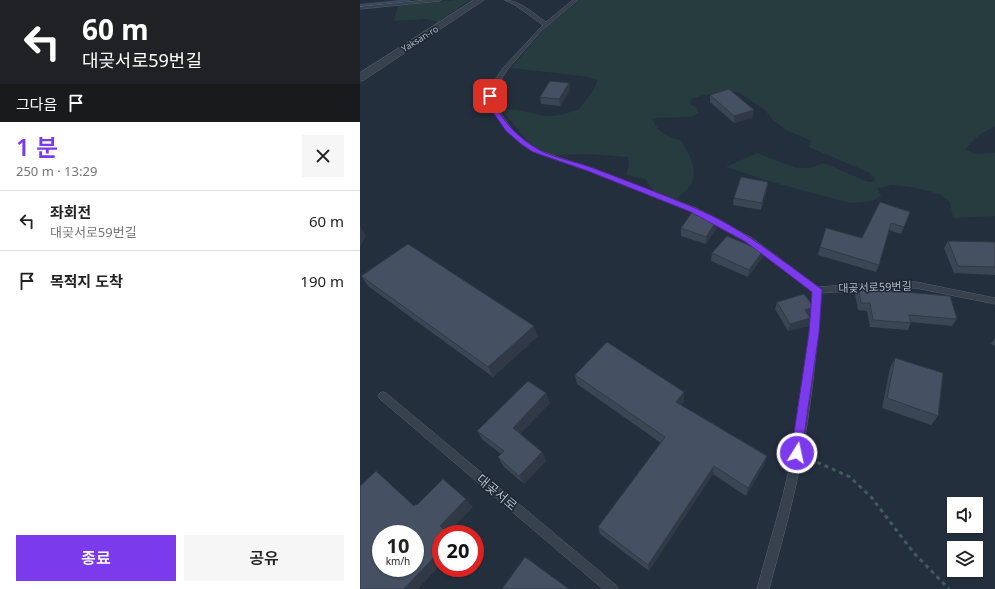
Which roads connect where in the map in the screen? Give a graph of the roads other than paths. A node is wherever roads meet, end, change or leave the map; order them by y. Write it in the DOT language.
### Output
graph roads {
  1 [pos="440,0"];
  2 [pos="480,0"];
  3 [pos="507,0"];
  4 [pos="576,0"];
  5 [pos="360,8"];
  6 [pos="545,24"];
  7 [pos="360,78"];
  8 [pos="817,290"];
  9 [pos="995,301"];
  10 [pos="383,396"];
  11 [pos="612,589"];
  12 [pos="763,589"];
  1 -- 5 [label="lane"];
  2 -- 7 [label="street, Yaksan-ro"];
  3 -- 6 [label="lane"];
  4 -- 6 [label="lane"];
  6 -- 8 [label="lane"];
  8 -- 9 [label="lane, 대곶서로59번길"];
  8 -- 12 [label="lane"];
  10 -- 11 [label="lane, 대곶서로"];
}
